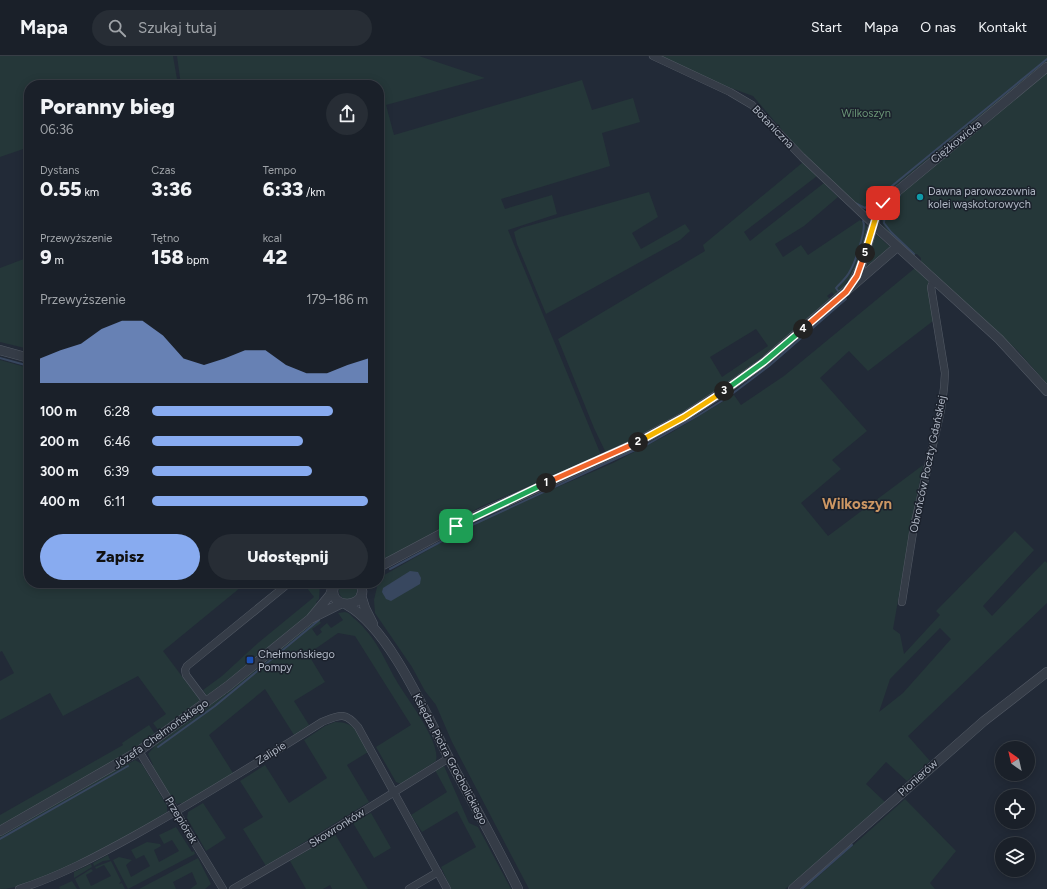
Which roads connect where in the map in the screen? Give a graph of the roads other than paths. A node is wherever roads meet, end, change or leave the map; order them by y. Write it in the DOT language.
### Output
graph roads {
  1 [pos="653,56"];
  2 [pos="1047,67"];
  3 [pos="874,225"];
  4 [pos="897,246"];
  5 [pos="934,280"];
  6 [pos="846,292"];
  7 [pos="0,350"];
  8 [pos="24,357"];
  9 [pos="1047,391"];
  10 [pos="384,565"];
  11 [pos="283,588"];
  12 [pos="333,588"];
  13 [pos="334,588"];
  14 [pos="361,590"];
  15 [pos="902,602"];
  16 [pos="344,604"];
  17 [pos="310,618"];
  18 [pos="377,633"];
  19 [pos="1047,672"];
  20 [pos="207,702"];
  21 [pos="139,751"];
  22 [pos="449,758"];
  23 [pos="394,792"];
  24 [pos="177,812"];
  25 [pos="0,831"];
  26 [pos="438,872"];
  27 [pos="19,889"];
  28 [pos="223,889"];
  29 [pos="233,889"];
  30 [pos="409,889"];
  31 [pos="447,889"];
  32 [pos="518,889"];
  33 [pos="793,889"];
  1 -- 3 [label="street, Botaniczna"];
  2 -- 3 [label="street, Ciężkowicka"];
  3 -- 4 [label="street"];
  3 -- 6 [label="street"];
  4 -- 5 [label="street"];
  4 -- 6 [label="street"];
  5 -- 9 [label="street"];
  5 -- 15 [label="street, Obrońców Poczty Gdańskiej"];
  6 -- 10 [label="street"];
  7 -- 8 [label="street"];
  11 -- 20 [label="street"];
  12 -- 17 [label="street, Józefa Chełmońskiego"];
  13 -- 16 [label="street, Księdza Piotra Grocholickiego"];
  14 -- 16 [label="street, Józefa Chełmońskiego"];
  14 -- 18 [label="street, Księdza Piotra Grocholickiego"];
  16 -- 17 [label="street, Józefa Chełmońskiego"];
  16 -- 18 [label="street, Księdza Piotra Grocholickiego"];
  17 -- 20 [label="street, Józefa Chełmońskiego"];
  18 -- 22 [label="street, Księdza Piotra Grocholickiego"];
  19 -- 33 [label="street, Pionierów"];
  20 -- 21 [label="street, Józefa Chełmońskiego"];
  21 -- 24 [label="street, Przepiórek"];
  21 -- 25 [label="street, Józefa Chełmońskiego"];
  22 -- 23 [label="street, Skowronków"];
  22 -- 32 [label="street, Księdza Piotra Grocholickiego"];
  23 -- 24 [label="street, Zalipie"];
  23 -- 26 [label="street, Zalipie"];
  23 -- 29 [label="street, Skowronków"];
  24 -- 27 [label="street, Zalipie"];
  24 -- 28 [label="street, Przepiórek"];
  26 -- 30 [label="street"];
  26 -- 31 [label="street, Zalipie"];
}
